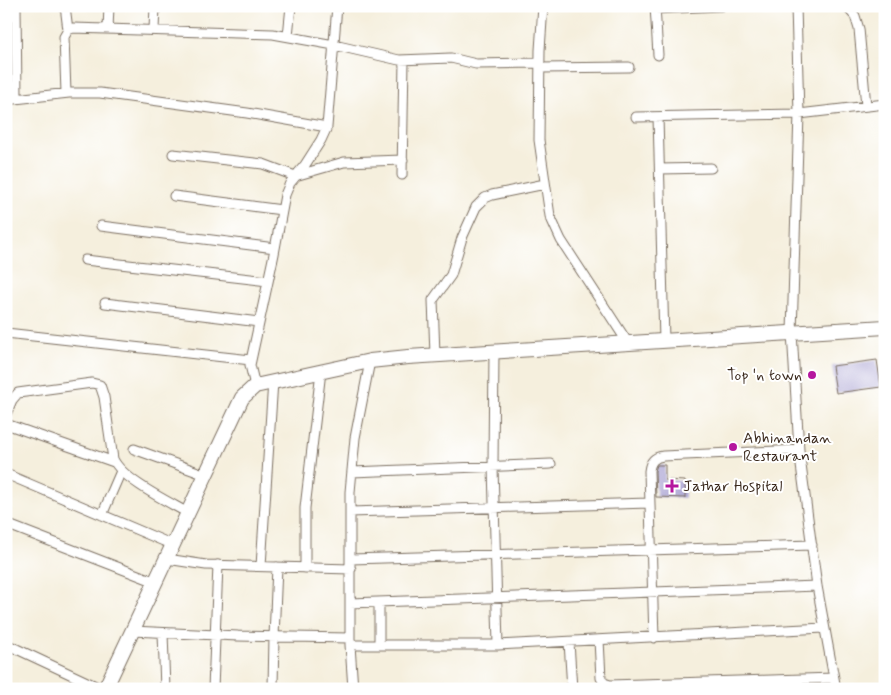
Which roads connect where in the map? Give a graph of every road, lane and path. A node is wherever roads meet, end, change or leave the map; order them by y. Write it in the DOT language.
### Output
graph roads {
  1 [pos="16,6"];
  2 [pos="65,6"];
  3 [pos="109,6"];
  4 [pos="155,6"];
  5 [pos="290,6"];
  6 [pos="337,6"];
  7 [pos="543,6"];
  8 [pos="720,6"];
  9 [pos="796,6"];
  10 [pos="846,6"];
  11 [pos="655,7"];
  12 [pos="108,29"];
  13 [pos="68,30"];
  14 [pos="154,30"];
  15 [pos="288,36"];
  16 [pos="334,45"];
  17 [pos="658,54"];
  18 [pos="404,60"];
  19 [pos="540,65"];
  20 [pos="629,68"];
  21 [pos="66,93"];
  22 [pos="17,98"];
  23 [pos="6,100"];
  24 [pos="885,104"];
  25 [pos="866,106"];
  26 [pos="799,114"];
  27 [pos="658,116"];
  28 [pos="636,117"];
  29 [pos="326,127"];
  30 [pos="174,154"];
  31 [pos="403,160"];
  32 [pos="711,168"];
  33 [pos="660,169"];
  34 [pos="295,176"];
  35 [pos="402,176"];
  36 [pos="544,184"];
  37 [pos="174,196"];
  38 [pos="282,210"];
  39 [pos="101,226"];
  40 [pos="275,248"];
  41 [pos="85,260"];
  42 [pos="268,281"];
  43 [pos="105,303"];
  44 [pos="259,322"];
  45 [pos="885,327"];
  46 [pos="792,332"];
  47 [pos="6,333"];
  48 [pos="664,340"];
  49 [pos="628,343"];
  50 [pos="494,352"];
  51 [pos="435,355"];
  52 [pos="251,360"];
  53 [pos="370,361"];
  54 [pos="321,371"];
  55 [pos="273,381"];
  56 [pos="255,386"];
  57 [pos="6,414"];
  58 [pos="6,424"];
  59 [pos="134,449"];
  60 [pos="799,450"];
  61 [pos="114,462"];
  62 [pos="551,464"];
  63 [pos="493,467"];
  64 [pos="121,471"];
  65 [pos="352,472"];
  66 [pos="6,474"];
  67 [pos="206,475"];
  68 [pos="649,503"];
  69 [pos="494,508"];
  70 [pos="350,512"];
  71 [pos="188,513"];
  72 [pos="102,515"];
  73 [pos="6,524"];
  74 [pos="173,545"];
  75 [pos="812,545"];
  76 [pos="650,550"];
  77 [pos="496,554"];
  78 [pos="167,559"];
  79 [pos="351,559"];
  80 [pos="218,565"];
  81 [pos="262,566"];
  82 [pos="277,567"];
  83 [pos="305,568"];
  84 [pos="351,569"];
  85 [pos="156,582"];
  86 [pos="817,586"];
  87 [pos="652,593"];
  88 [pos="497,598"];
  89 [pos="379,602"];
  90 [pos="350,603"];
  91 [pos="824,628"];
  92 [pos="132,631"];
  93 [pos="163,633"];
  94 [pos="215,635"];
  95 [pos="274,637"];
  96 [pos="654,638"];
  97 [pos="599,640"];
  98 [pos="350,641"];
  99 [pos="569,642"];
  100 [pos="6,644"];
  101 [pos="379,645"];
  102 [pos="498,645"];
  103 [pos="834,678"];
  104 [pos="709,686"];
  105 [pos="273,687"];
  106 [pos="103,689"];
  107 [pos="165,689"];
  108 [pos="213,689"];
  109 [pos="353,689"];
  110 [pos="572,689"];
  111 [pos="836,689"];
  1 -- 22 [label="street"];
  2 -- 13 [label="street"];
  3 -- 12 [label="street"];
  4 -- 14 [label="street"];
  5 -- 15 [label="street"];
  6 -- 16 [label="street"];
  7 -- 19 [label="street"];
  8 -- 11 [label="street"];
  9 -- 26 [label="street"];
  10 -- 25 [label="street"];
  11 -- 17 [label="street"];
  12 -- 13 [label="street"];
  12 -- 14 [label="street"];
  13 -- 21 [label="street"];
  14 -- 15 [label="street"];
  15 -- 16 [label="street"];
  16 -- 18 [label="street"];
  16 -- 29 [label="street"];
  18 -- 19 [label="street"];
  18 -- 31 [label="street"];
  19 -- 20 [label="street"];
  19 -- 36 [label="street"];
  21 -- 22 [label="street"];
  21 -- 29 [label="street"];
  22 -- 23 [label="street"];
  24 -- 25 [label="street"];
  25 -- 26 [label="street"];
  26 -- 27 [label="street"];
  26 -- 46 [label="street"];
  27 -- 28 [label="street"];
  27 -- 33 [label="street"];
  29 -- 34 [label="street"];
  30 -- 34 [label="street"];
  31 -- 34 [label="street"];
  31 -- 35 [label="street"];
  32 -- 33 [label="street"];
  33 -- 48 [label="street"];
  34 -- 38 [label="street"];
  36 -- 49 [label="street"];
  36 -- 51 [label="street"];
  37 -- 38 [label="street"];
  38 -- 40 [label="street"];
  39 -- 40 [label="street"];
  40 -- 42 [label="street"];
  41 -- 42 [label="street"];
  42 -- 44 [label="street"];
  43 -- 44 [label="street"];
  44 -- 52 [label="street"];
  45 -- 46 [label="street"];
  46 -- 48 [label="street"];
  46 -- 60 [label="street"];
  47 -- 52 [label="street"];
  48 -- 49 [label="street"];
  49 -- 50 [label="street"];
  50 -- 51 [label="street"];
  50 -- 63 [label="street"];
  51 -- 53 [label="street"];
  52 -- 56 [label="street"];
  53 -- 54 [label="street"];
  53 -- 65 [label="street"];
  54 -- 55 [label="street"];
  54 -- 83 [label="street"];
  55 -- 56 [label="street"];
  55 -- 81 [label="street"];
  56 -- 67 [label="street"];
  57 -- 61 [label="street"];
  58 -- 61 [label="street"];
  59 -- 67 [label="street"];
  60 -- 68 [label="street"];
  60 -- 75 [label="street"];
  61 -- 64 [label="street"];
  62 -- 63 [label="street"];
  63 -- 65 [label="street"];
  63 -- 69 [label="street"];
  64 -- 71 [label="street"];
  64 -- 72 [label="street"];
  65 -- 70 [label="street"];
  66 -- 72 [label="street"];
  67 -- 71 [label="street"];
  68 -- 69 [label="street"];
  68 -- 76 [label="street"];
  69 -- 70 [label="street"];
  69 -- 77 [label="street"];
  70 -- 79 [label="street"];
  71 -- 74 [label="street"];
  72 -- 74 [label="street"];
  73 -- 85 [label="street"];
  74 -- 78 [label="street"];
  75 -- 76 [label="street"];
  75 -- 86 [label="street"];
  76 -- 77 [label="street"];
  76 -- 87 [label="street"];
  77 -- 79 [label="street"];
  77 -- 88 [label="street"];
  78 -- 80 [label="street"];
  78 -- 85 [label="street"];
  79 -- 84 [label="street"];
  80 -- 81 [label="street"];
  80 -- 94 [label="street"];
  81 -- 82 [label="street"];
  82 -- 83 [label="street"];
  82 -- 95 [label="street"];
  83 -- 84 [label="street"];
  84 -- 90 [label="street"];
  85 -- 92 [label="street"];
  86 -- 87 [label="street"];
  86 -- 91 [label="street"];
  87 -- 88 [label="street"];
  87 -- 96 [label="street"];
  88 -- 89 [label="street"];
  88 -- 102 [label="street"];
  89 -- 90 [label="street"];
  89 -- 101 [label="street"];
  90 -- 98 [label="street"];
  91 -- 96 [label="street"];
  91 -- 103 [label="street"];
  92 -- 93 [label="street"];
  92 -- 106 [label="street"];
  93 -- 94 [label="street"];
  93 -- 107 [label="street"];
  94 -- 95 [label="street"];
  94 -- 108 [label="street"];
  95 -- 98 [label="street"];
  95 -- 105 [label="street"];
  96 -- 97 [label="street"];
  97 -- 99 [label="street"];
  97 -- 104 [label="street"];
  98 -- 101 [label="street"];
  98 -- 109 [label="street"];
  99 -- 102 [label="street"];
  99 -- 110 [label="street"];
  100 -- 106 [label="street"];
  101 -- 102 [label="street"];
  103 -- 104 [label="street"];
  103 -- 111 [label="street"];
}
